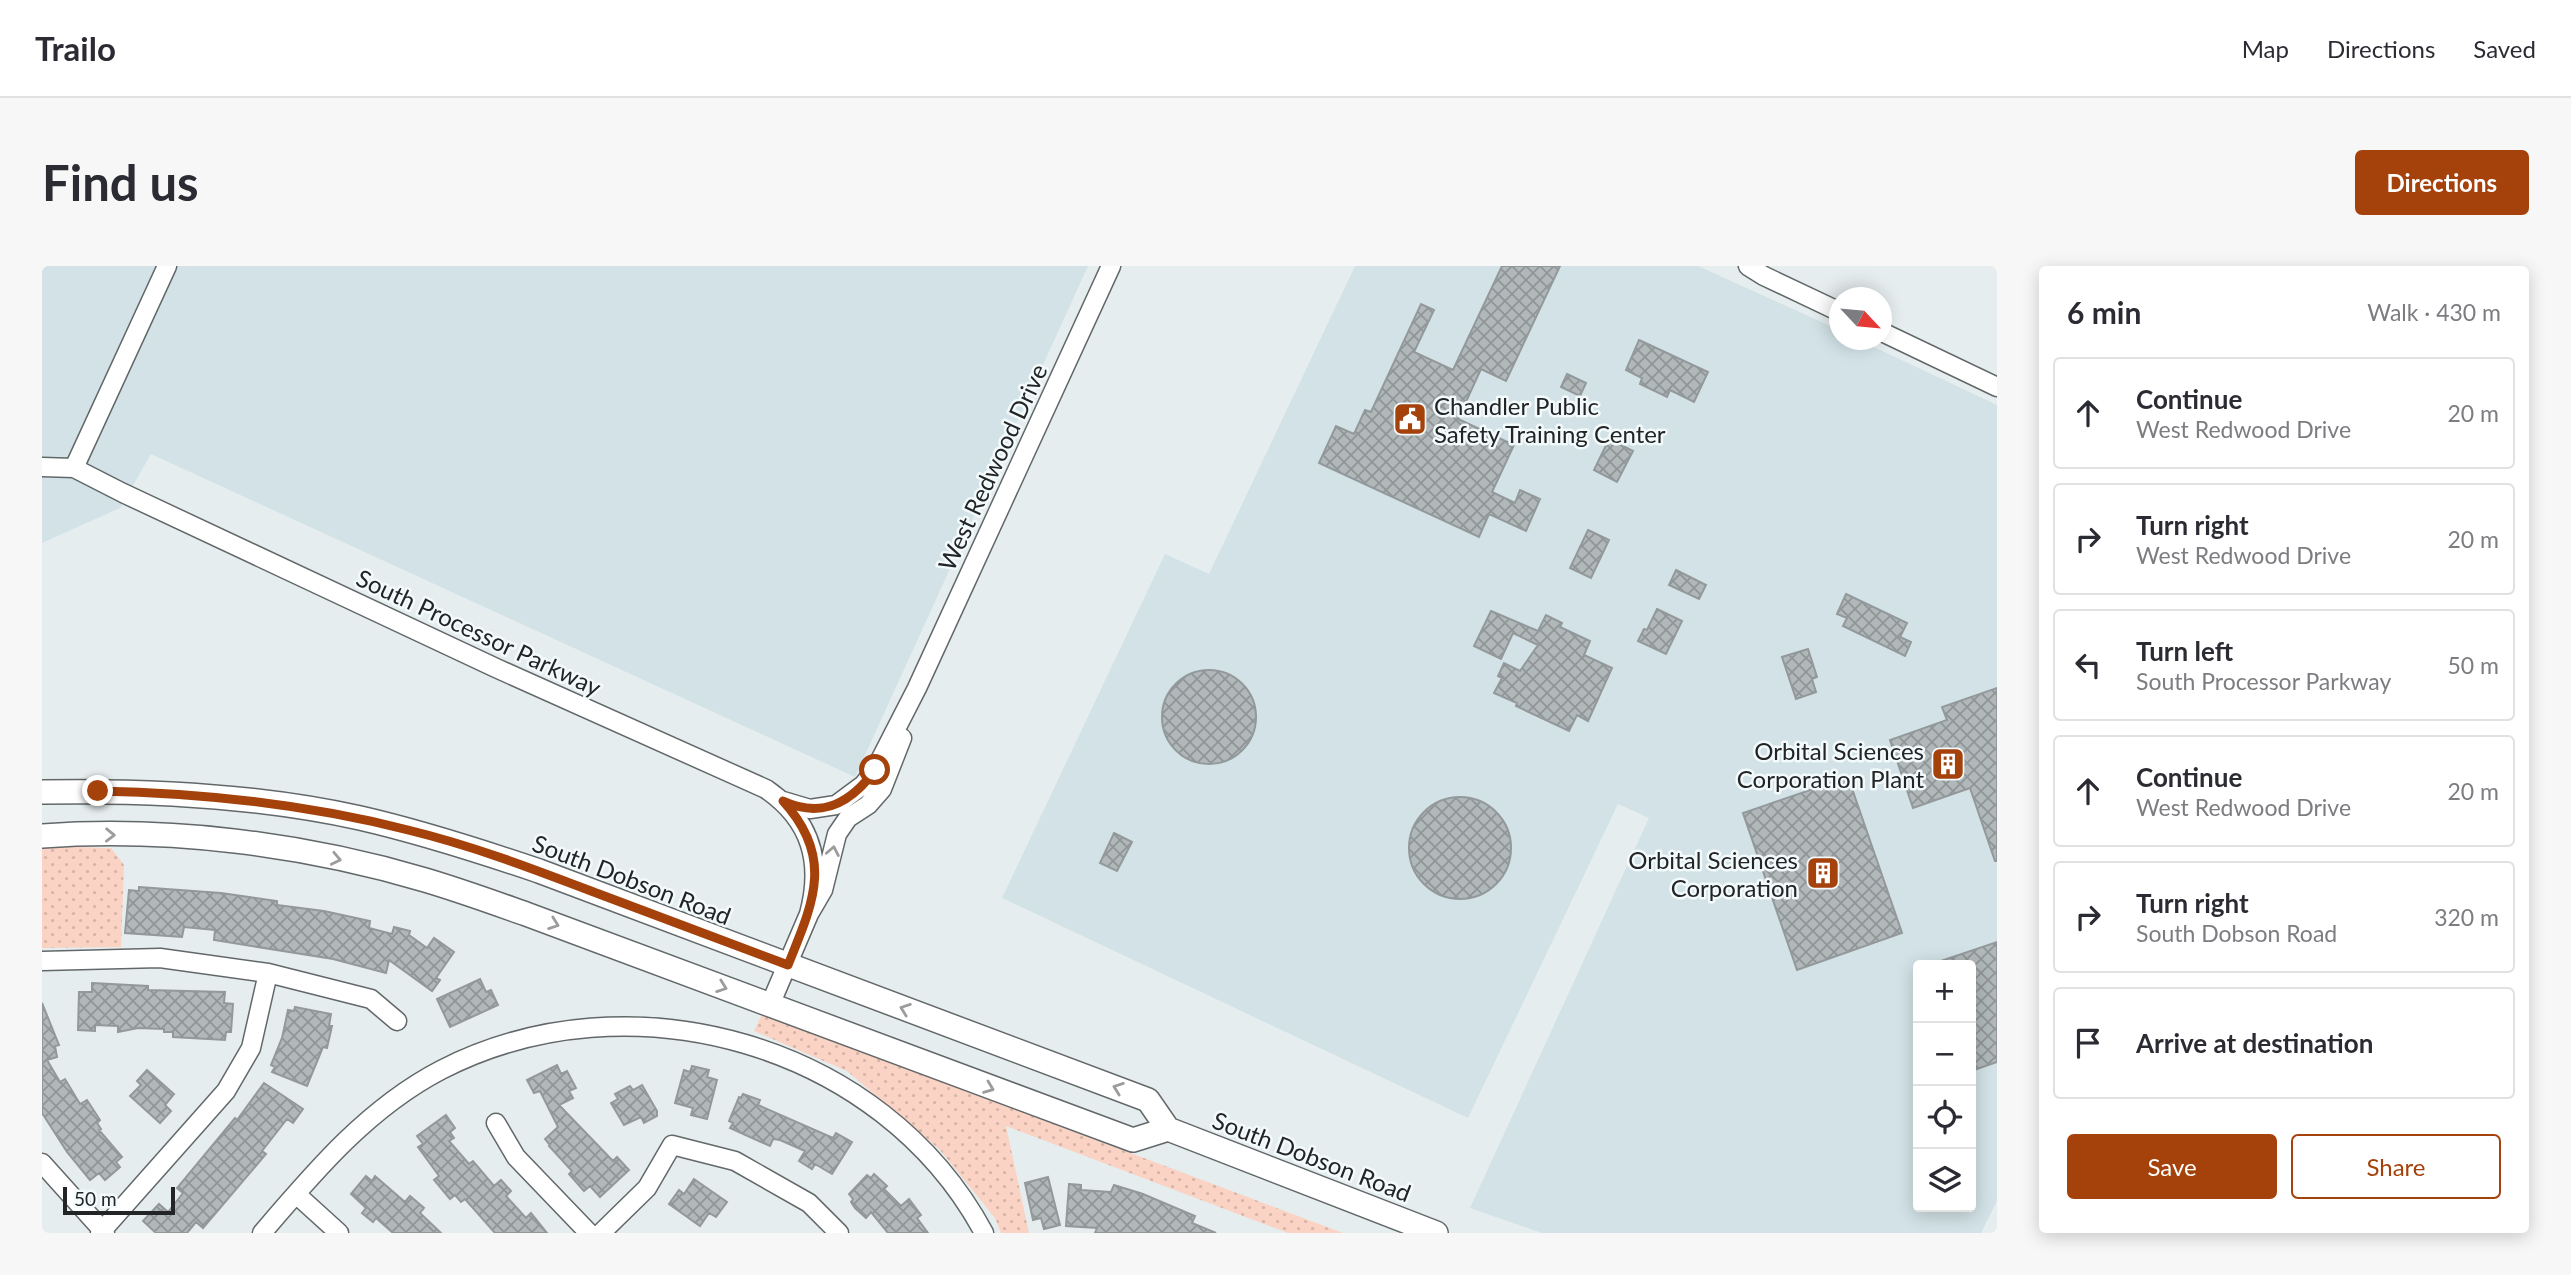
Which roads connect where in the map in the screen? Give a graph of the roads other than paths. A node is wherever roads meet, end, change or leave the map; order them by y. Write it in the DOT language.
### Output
graph roads {
  1 [pos="167,266"];
  2 [pos="1111,266"];
  3 [pos="1748,266"];
  4 [pos="1829,307"];
  5 [pos="1892,337"];
  6 [pos="1997,387"];
  7 [pos="42,467"];
  8 [pos="74,468"];
  9 [pos="917,688"];
  10 [pos="42,792"];
  11 [pos="783,801"];
  12 [pos="42,836"];
  13 [pos="809,914"];
  14 [pos="42,961"];
  15 [pos="788,965"];
  16 [pos="268,973"];
  17 [pos="771,1005"];
  18 [pos="397,1021"];
  19 [pos="496,1123"];
  20 [pos="1168,1129"];
  21 [pos="42,1163"];
  22 [pos="296,1194"];
  23 [pos="102,1232"];
  24 [pos="262,1233"];
  25 [pos="339,1233"];
  26 [pos="589,1233"];
  27 [pos="601,1233"];
  28 [pos="839,1233"];
  29 [pos="984,1233"];
  30 [pos="1436,1233"];
  1 -- 8 [label="street"];
  2 -- 9 [label="street, West Redwood Drive"];
  3 -- 4 [label="street"];
  5 -- 6 [label="street"];
  7 -- 8 [label="street, South Processor Parkway"];
  8 -- 11 [label="street, South Processor Parkway"];
  9 -- 11 [label="street, West Redwood Drive"];
  13 -- 9 [label="street, West Redwood Drive, one-way"];
  10 -- 15 [label="main road, South Dobson Road"];
  11 -- 13 [label="street, South Processor Parkway"];
  12 -- 17 [label="main road, one-way"];
  13 -- 15 [label="street, West Redwood Drive"];
  14 -- 16 [label="street"];
  15 -- 17 [label="street, West Redwood Drive"];
  20 -- 15 [label="main road, South Dobson Road, one-way"];
  16 -- 18 [label="street"];
  16 -- 23 [label="street"];
  17 -- 20 [label="main road, one-way"];
  19 -- 26 [label="street"];
  20 -- 30 [label="main road, South Dobson Road"];
  21 -- 23 [label="street"];
  22 -- 24 [label="street"];
  22 -- 25 [label="street"];
  22 -- 29 [label="street"];
  27 -- 28 [label="street"];
}
